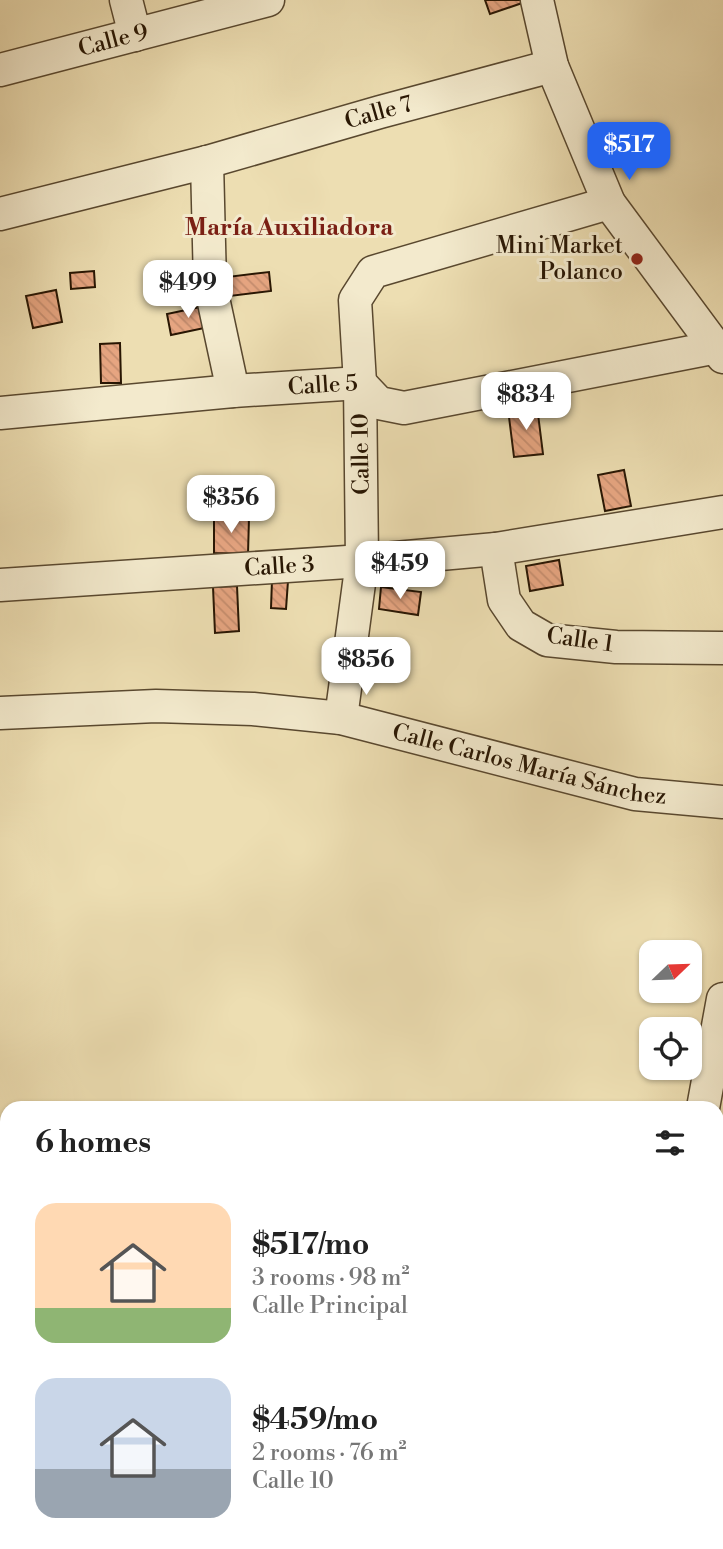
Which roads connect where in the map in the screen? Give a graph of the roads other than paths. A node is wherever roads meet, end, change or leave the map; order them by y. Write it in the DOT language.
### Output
graph roads {
  1 [pos="126,0"];
  2 [pos="268,0"];
  3 [pos="537,0"];
  4 [pos="223,6"];
  5 [pos="135,35"];
  6 [pos="552,66"];
  7 [pos="0,70"];
  8 [pos="207,162"];
  9 [pos="610,202"];
  10 [pos="0,214"];
  11 [pos="720,352"];
  12 [pos="360,383"];
  13 [pos="233,391"];
  14 [pos="0,413"];
  15 [pos="723,512"];
  16 [pos="496,549"];
  17 [pos="362,561"];
  18 [pos="0,585"];
  19 [pos="723,648"];
  20 [pos="0,713"];
  21 [pos="341,718"];
  22 [pos="723,802"];
  23 [pos="723,999"];
  24 [pos="704,1101"];
  1 -- 5 [label="street"];
  2 -- 4 [label="street, Calle 9"];
  3 -- 6 [label="street"];
  4 -- 5 [label="street, Calle 9"];
  5 -- 7 [label="street, Calle 9"];
  6 -- 8 [label="street, Calle 7"];
  6 -- 9 [label="street"];
  8 -- 10 [label="street, Calle 7"];
  8 -- 13 [label="street"];
  9 -- 11 [label="street"];
  9 -- 12 [label="street, Calle 10"];
  11 -- 12 [label="street, Calle 5"];
  12 -- 13 [label="street, Calle 5"];
  12 -- 17 [label="street, Calle 10"];
  13 -- 14 [label="street, Calle 5"];
  15 -- 16 [label="street, Calle 3"];
  16 -- 17 [label="street, Calle 3"];
  16 -- 19 [label="street, Calle 1"];
  17 -- 18 [label="street, Calle 3"];
  17 -- 21 [label="street, Calle 10"];
  20 -- 21 [label="street, Calle Carlos María Sánchez"];
  21 -- 22 [label="street, Calle Carlos María Sánchez"];
  23 -- 24 [label="street"];
}
